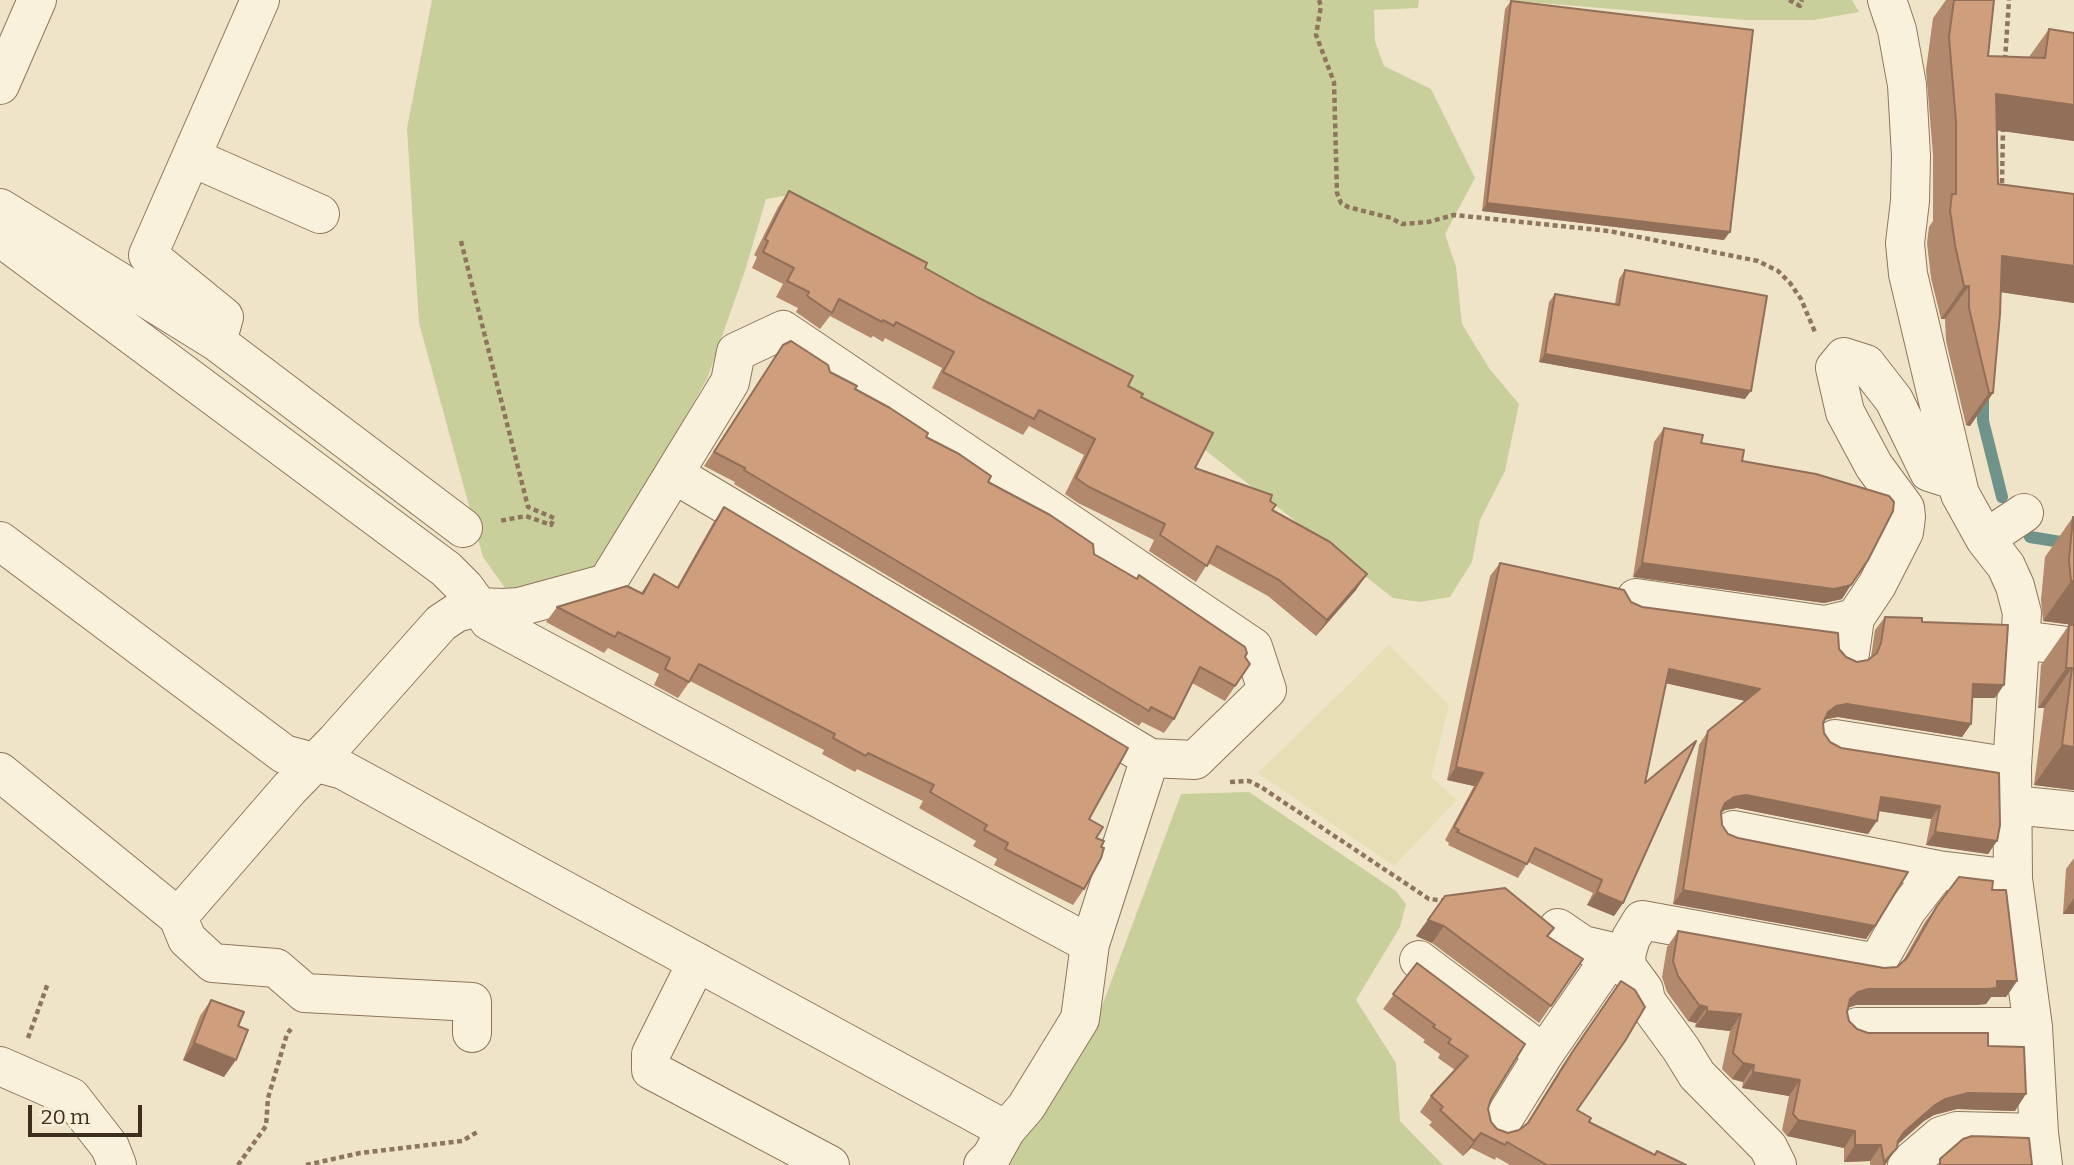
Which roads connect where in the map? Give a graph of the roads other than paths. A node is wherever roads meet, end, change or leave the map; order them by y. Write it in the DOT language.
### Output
graph roads {
  1 [pos="37,0"];
  2 [pos="260,0"];
  3 [pos="1887,0"];
  4 [pos="0,85"];
  5 [pos="191,157"];
  6 [pos="0,208"];
  7 [pos="320,214"];
  8 [pos="0,237"];
  9 [pos="217,342"];
  10 [pos="674,474"];
  11 [pos="1957,481"];
  12 [pos="2024,513"];
  13 [pos="463,528"];
  14 [pos="1985,539"];
  15 [pos="0,541"];
  16 [pos="1636,598"];
  17 [pos="477,607"];
  18 [pos="2021,640"];
  19 [pos="2074,647"];
  20 [pos="1835,739"];
  21 [pos="1150,758"];
  22 [pos="313,763"];
  23 [pos="2012,767"];
  24 [pos="0,772"];
  25 [pos="2013,805"];
  26 [pos="2074,811"];
  27 [pos="1733,830"];
  28 [pos="1938,870"];
  29 [pos="2013,879"];
  30 [pos="178,917"];
  31 [pos="1558,928"];
  32 [pos="1090,944"];
  33 [pos="1626,955"];
  34 [pos="1419,960"];
  35 [pos="697,962"];
  36 [pos="2041,1009"];
  37 [pos="1857,1027"];
  38 [pos="472,1033"];
  39 [pos="1544,1054"];
  40 [pos="7,1069"];
  41 [pos="1499,1126"];
  42 [pos="1006,1130"];
  43 [pos="2041,1149"];
  44 [pos="117,1165"];
  45 [pos="830,1165"];
  46 [pos="983,1165"];
  47 [pos="1777,1165"];
  48 [pos="1907,1165"];
  1 -- 4 [label="street"];
  2 -- 5 [label="street"];
  3 -- 11 [label="street"];
  5 -- 7 [label="street"];
  5 -- 9 [label="street"];
  6 -- 9 [label="street"];
  8 -- 17 [label="street"];
  9 -- 13 [label="street"];
  10 -- 17 [label="street"];
  10 -- 21 [label="street"];
  10 -- 21 [label="street"];
  11 -- 14 [label="street"];
  11 -- 16 [label="street"];
  12 -- 14 [label="street"];
  14 -- 18 [label="street"];
  15 -- 22 [label="street"];
  17 -- 22 [label="street"];
  17 -- 32 [label="street"];
  18 -- 19 [label="street"];
  18 -- 23 [label="street"];
  20 -- 23 [label="street"];
  21 -- 32 [label="street"];
  22 -- 30 [label="street"];
  22 -- 35 [label="street"];
  23 -- 25 [label="street"];
  24 -- 30 [label="street"];
  25 -- 26 [label="street"];
  25 -- 29 [label="street"];
  27 -- 28 [label="street"];
  28 -- 29 [label="street"];
  28 -- 33 [label="street"];
  29 -- 36 [label="street"];
  30 -- 38 [label="street"];
  31 -- 33 [label="street"];
  32 -- 42 [label="street"];
  33 -- 39 [label="street"];
  33 -- 47 [label="street"];
  34 -- 39 [label="street"];
  35 -- 42 [label="street"];
  35 -- 45 [label="street"];
  36 -- 37 [label="street"];
  36 -- 43 [label="street"];
  39 -- 41 [label="street"];
  40 -- 44 [label="street"];
  42 -- 46 [label="street"];
  43 -- 48 [label="street"];
}
